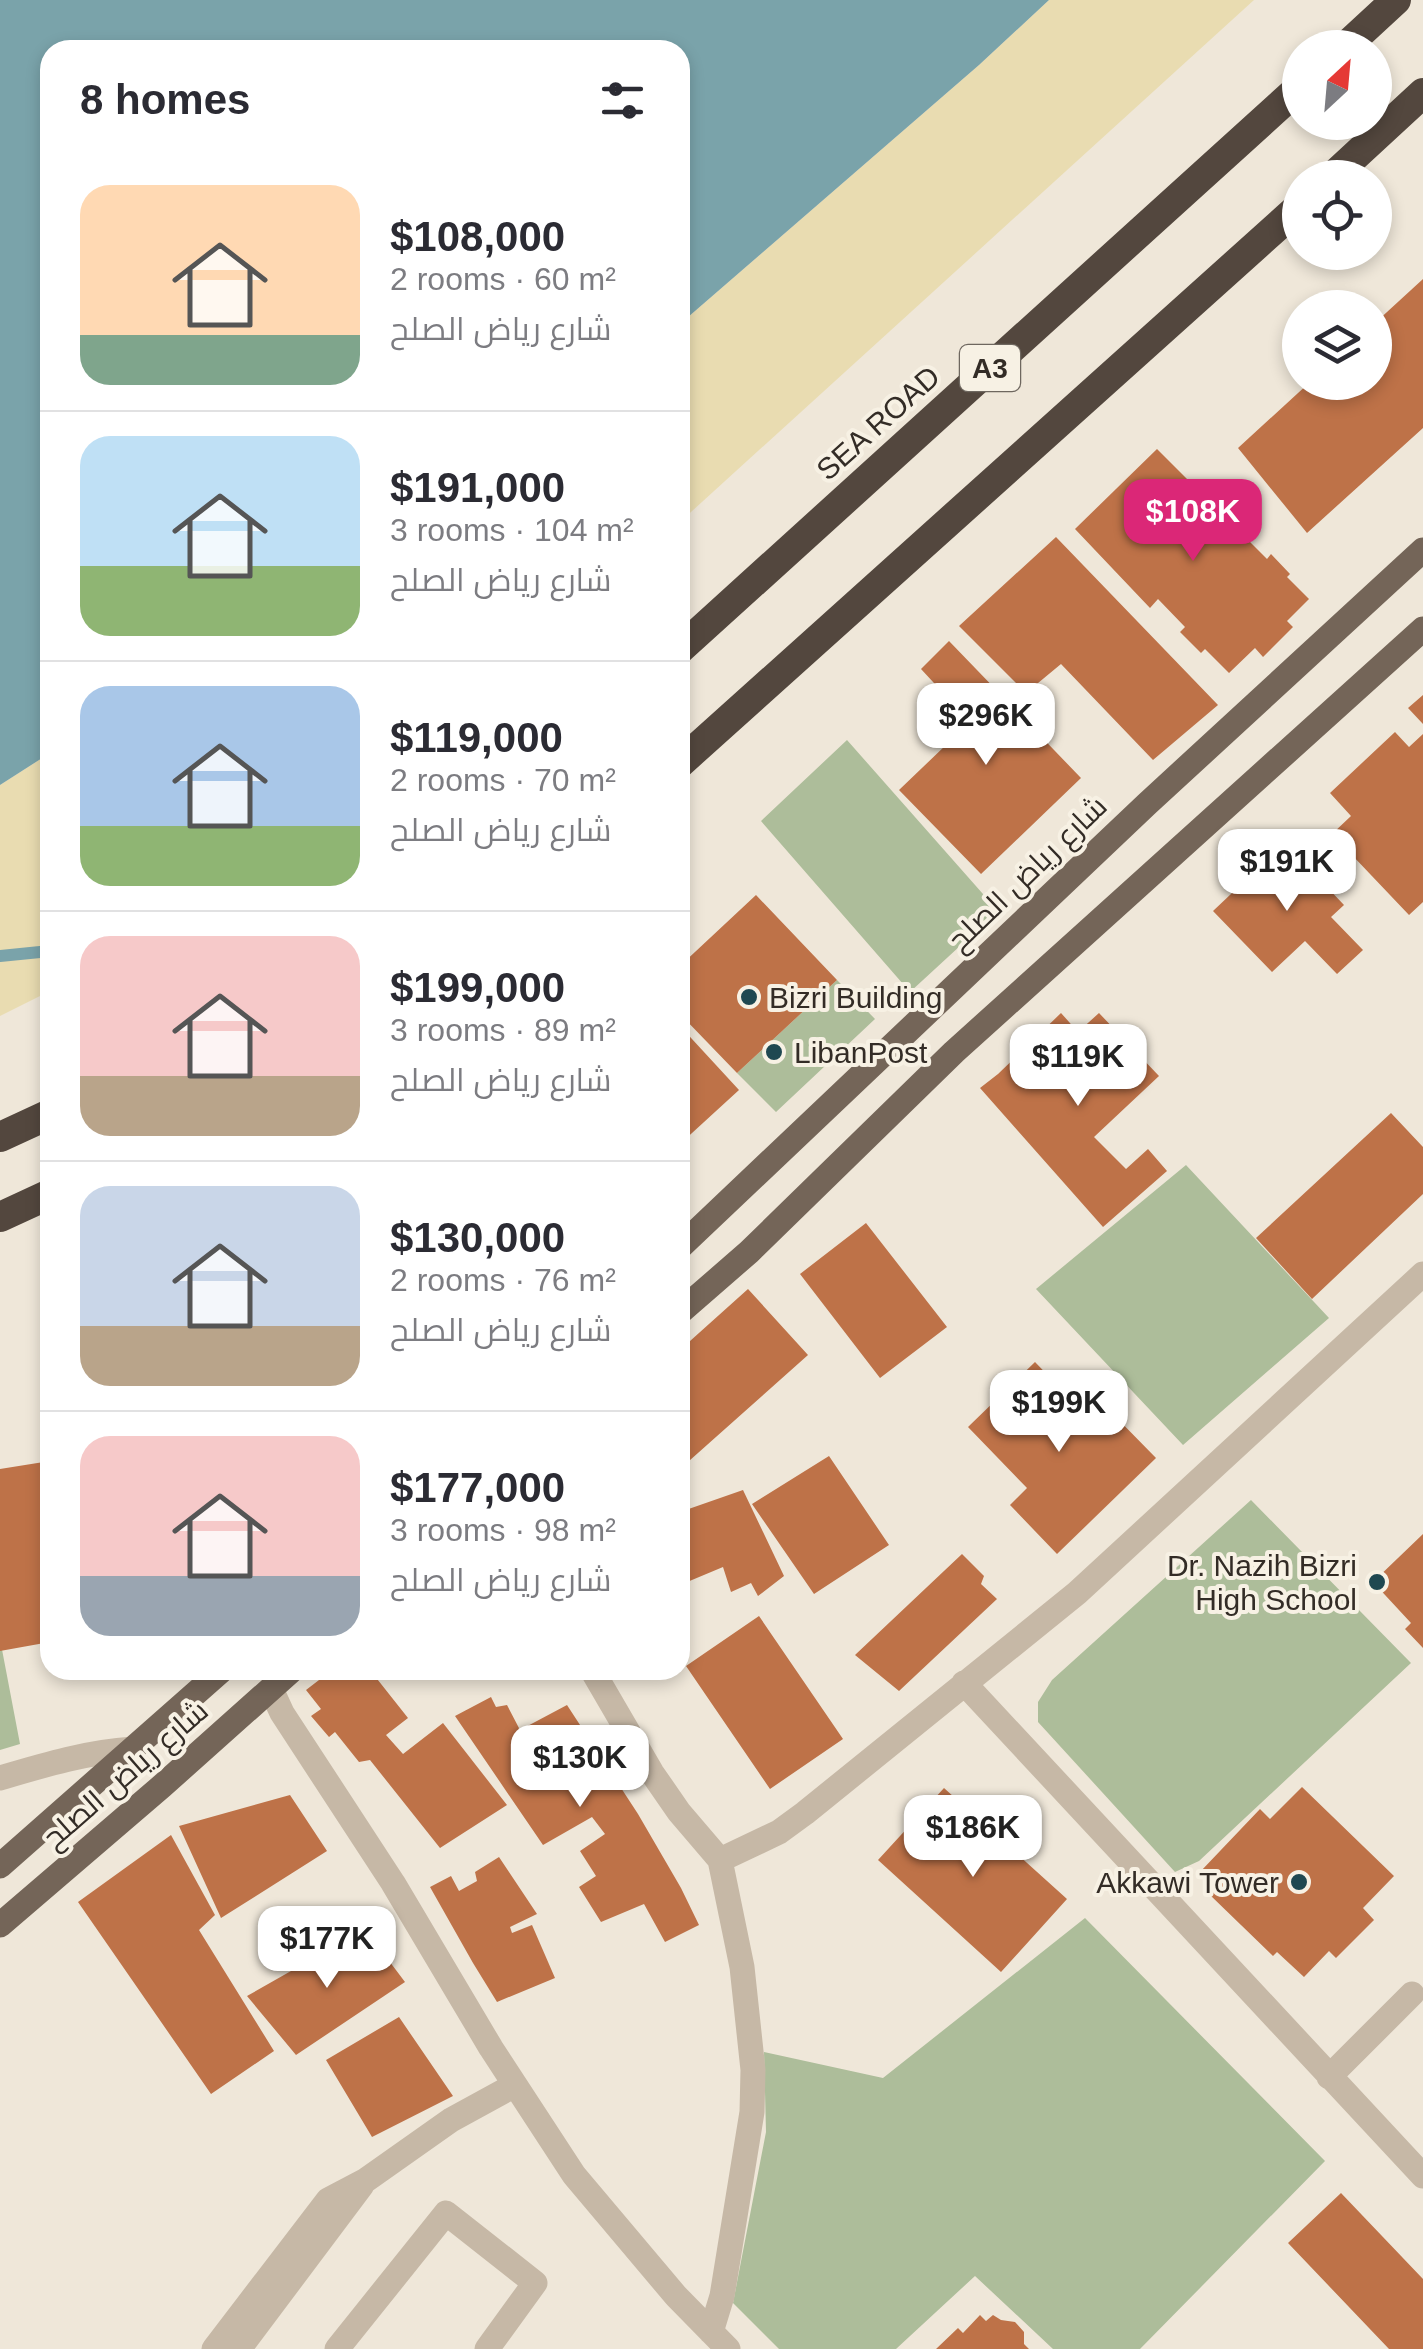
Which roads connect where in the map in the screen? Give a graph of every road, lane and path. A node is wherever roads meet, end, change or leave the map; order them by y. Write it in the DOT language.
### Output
graph roads {
  1 [pos="1396,0"];
  2 [pos="1364,30"];
  3 [pos="1423,93"];
  4 [pos="1282,103"];
  5 [pos="1350,160"];
  6 [pos="1282,222"];
  7 [pos="1423,550"];
  8 [pos="1423,629"];
  9 [pos="690,641"];
  10 [pos="690,754"];
  11 [pos="40,1119"];
  12 [pos="0,1137"];
  13 [pos="40,1199"];
  14 [pos="0,1217"];
  15 [pos="690,1238"];
  16 [pos="1423,1274"];
  17 [pos="690,1303"];
  18 [pos="211,1680"];
  19 [pos="281,1680"];
  20 [pos="598,1680"];
  21 [pos="964,1684"];
  22 [pos="271,1689"];
  23 [pos="133,1749"];
  24 [pos="0,1778"];
  25 [pos="720,1860"];
  26 [pos="0,1866"];
  27 [pos="0,1925"];
  28 [pos="1412,1994"];
  29 [pos="1329,2076"];
  30 [pos="515,2086"];
  31 [pos="1423,2176"];
  32 [pos="366,2180"];
  33 [pos="719,2341"];
  34 [pos="214,2349"];
  35 [pos="240,2349"];
  36 [pos="337,2349"];
  37 [pos="487,2349"];
  1 -- 2 [label="highway"];
  3 -- 5 [label="highway"];
  4 -- 9 [label="highway, SEA ROAD / A3"];
  6 -- 10 [label="highway"];
  7 -- 15 [label="main road, شارع رياض الصلح"];
  8 -- 17 [label="main road"];
  11 -- 12 [label="highway"];
  13 -- 14 [label="highway"];
  16 -- 21 [label="street"];
  18 -- 23 [label="main road, شارع رياض الصلح"];
  19 -- 22 [label="main road, شارع رياض الصلح"];
  20 -- 25 [label="street"];
  21 -- 25 [label="street"];
  21 -- 29 [label="street"];
  22 -- 27 [label="main road, شارع رياض الصلح"];
  22 -- 30 [label="street"];
  23 -- 24 [label="street"];
  23 -- 26 [label="main road, شارع رياض الصلح"];
  25 -- 33 [label="street"];
  28 -- 29 [label="street"];
  29 -- 31 [label="street"];
  30 -- 32 [label="street"];
  30 -- 33 [label="street"];
  32 -- 34 [label="street"];
  32 -- 35 [label="street"];
  36 -- 37 [label="street"];
}
